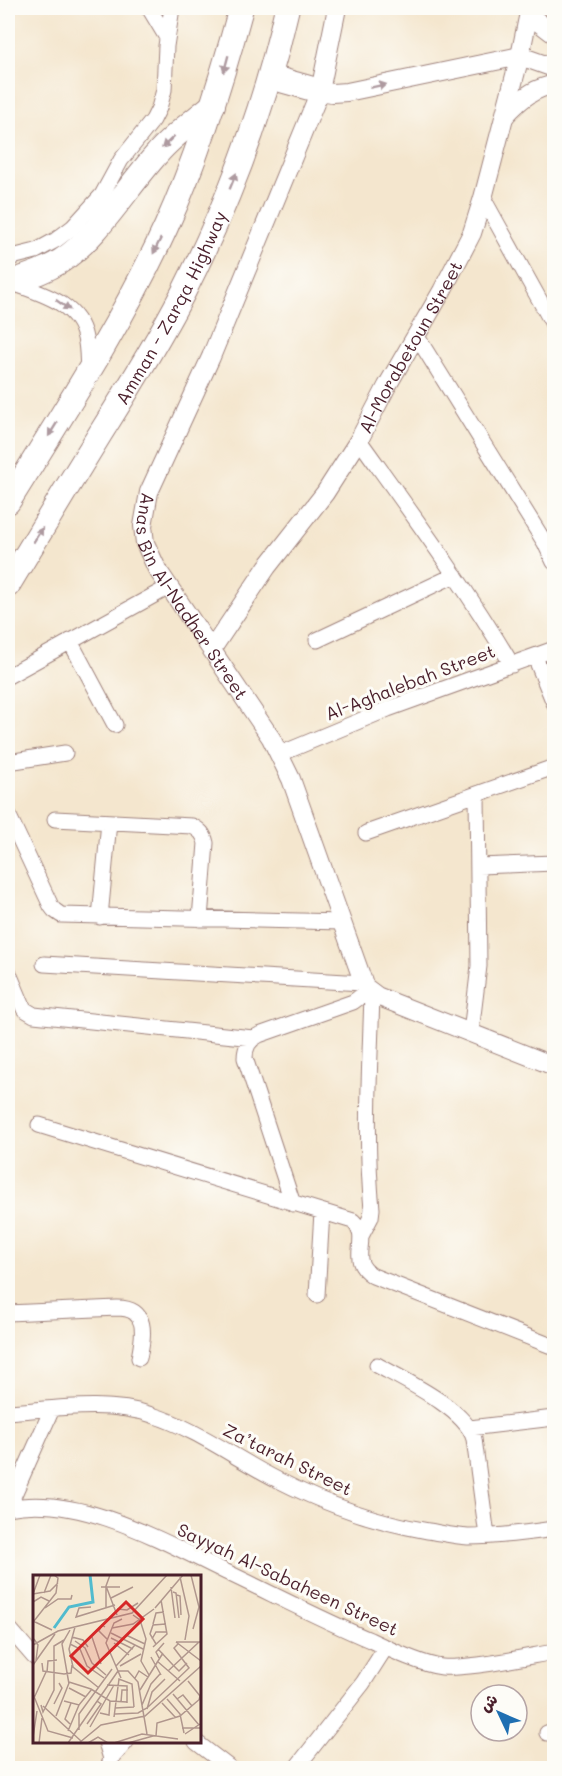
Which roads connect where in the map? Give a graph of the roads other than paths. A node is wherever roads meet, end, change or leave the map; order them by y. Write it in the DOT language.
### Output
graph roads {
  1 [pos="149,8"];
  2 [pos="172,8"];
  3 [pos="241,8"];
  4 [pos="287,8"];
  5 [pos="337,8"];
  6 [pos="530,11"];
  7 [pos="555,34"];
  8 [pos="167,38"];
  9 [pos="520,56"];
  10 [pos="555,68"];
  11 [pos="270,77"];
  12 [pos="555,85"];
  13 [pos="320,91"];
  14 [pos="213,105"];
  15 [pos="502,120"];
  16 [pos="483,198"];
  17 [pos="8,274"];
  18 [pos="555,326"];
  19 [pos="416,335"];
  20 [pos="88,373"];
  21 [pos="359,440"];
  22 [pos="8,502"];
  23 [pos="550,541"];
  24 [pos="555,562"];
  25 [pos="455,575"];
  26 [pos="8,585"];
  27 [pos="169,587"];
  28 [pos="317,640"];
  29 [pos="70,641"];
  30 [pos="212,649"];
  31 [pos="555,649"];
  32 [pos="535,657"];
  33 [pos="512,665"];
  34 [pos="8,676"];
  35 [pos="555,703"];
  36 [pos="115,725"];
  37 [pos="65,753"];
  38 [pos="280,754"];
  39 [pos="8,762"];
  40 [pos="555,767"];
  41 [pos="477,796"];
  42 [pos="8,814"];
  43 [pos="55,819"];
  44 [pos="109,822"];
  45 [pos="366,833"];
  46 [pos="555,863"];
  47 [pos="479,866"];
  48 [pos="100,917"];
  49 [pos="200,919"];
  50 [pos="342,922"];
  51 [pos="44,964"];
  52 [pos="8,971"];
  53 [pos="368,989"];
  54 [pos="471,1032"];
  55 [pos="253,1038"];
  56 [pos="555,1066"];
  57 [pos="39,1125"];
  58 [pos="293,1204"];
  59 [pos="322,1212"];
  60 [pos="361,1236"];
  61 [pos="317,1295"];
  62 [pos="8,1313"];
  63 [pos="555,1347"];
  64 [pos="139,1358"];
  65 [pos="377,1365"];
  66 [pos="52,1409"];
  67 [pos="8,1412"];
  68 [pos="555,1418"];
  69 [pos="470,1428"];
  70 [pos="8,1508"];
  71 [pos="555,1529"];
  72 [pos="487,1536"];
  73 [pos="8,1627"];
  74 [pos="386,1647"];
  75 [pos="555,1652"];
  76 [pos="33,1656"];
  77 [pos="106,1743"];
  78 [pos="125,1743"];
  79 [pos="197,1743"];
  80 [pos="110,1764"];
  81 [pos="230,1768"];
  82 [pos="296,1768"];
  1 -- 8 [label="street"];
  2 -- 8 [label="street"];
  3 -- 14 [label="highway, one-way"];
  4 -- 11 [label="highway, Amman - Zarqa Highway"];
  5 -- 13 [label="street, Anas Bin Al-Nadher Street"];
  6 -- 7 [label="street"];
  6 -- 9 [label="street, Al-Morabetoun Street"];
  8 -- 17 [label="street"];
  9 -- 10 [label="street"];
  13 -- 9 [label="street, one-way"];
  9 -- 15 [label="street, Al-Morabetoun Street"];
  11 -- 13 [label="highway"];
  26 -- 11 [label="highway, Amman - Zarqa Highway, one-way"];
  12 -- 15 [label="street"];
  13 -- 27 [label="street, Anas Bin Al-Nadher Street"];
  14 -- 17 [label="highway, one-way"];
  14 -- 20 [label="highway, one-way"];
  15 -- 16 [label="street, Al-Morabetoun Street"];
  16 -- 18 [label="street"];
  16 -- 19 [label="street, Al-Morabetoun Street"];
  17 -- 20 [label="street, one-way"];
  19 -- 21 [label="street, Al-Morabetoun Street"];
  19 -- 23 [label="street"];
  20 -- 22 [label="highway, one-way"];
  21 -- 25 [label="street"];
  21 -- 30 [label="street, Al-Morabetoun Street"];
  23 -- 24 [label="street"];
  25 -- 28 [label="street"];
  25 -- 33 [label="street"];
  27 -- 29 [label="street"];
  27 -- 30 [label="street, Anas Bin Al-Nadher Street"];
  29 -- 34 [label="street"];
  29 -- 36 [label="street"];
  30 -- 38 [label="street, Anas Bin Al-Nadher Street"];
  31 -- 32 [label="street, Al-Aghalebah Street"];
  32 -- 33 [label="street, Al-Aghalebah Street"];
  32 -- 35 [label="street"];
  33 -- 38 [label="street, Al-Aghalebah Street"];
  37 -- 39 [label="street"];
  38 -- 50 [label="street, Anas Bin Al-Nadher Street"];
  40 -- 41 [label="street"];
  41 -- 45 [label="street"];
  41 -- 47 [label="street"];
  42 -- 48 [label="street"];
  43 -- 44 [label="street"];
  44 -- 48 [label="street"];
  44 -- 49 [label="street"];
  46 -- 47 [label="street"];
  47 -- 54 [label="street"];
  48 -- 49 [label="street"];
  49 -- 50 [label="street"];
  50 -- 53 [label="street, Anas Bin Al-Nadher Street"];
  51 -- 53 [label="street"];
  52 -- 55 [label="street"];
  53 -- 54 [label="street"];
  53 -- 55 [label="street"];
  53 -- 60 [label="street"];
  54 -- 56 [label="street"];
  55 -- 58 [label="street"];
  57 -- 58 [label="street"];
  58 -- 59 [label="street"];
  59 -- 60 [label="street"];
  59 -- 61 [label="street"];
  60 -- 63 [label="street"];
  62 -- 64 [label="street"];
  65 -- 69 [label="street"];
  66 -- 67 [label="street, Za’tarah Street"];
  66 -- 70 [label="street"];
  66 -- 72 [label="street, Za’tarah Street"];
  68 -- 69 [label="street"];
  69 -- 72 [label="street"];
  70 -- 74 [label="street, Sayyah Al-Sabaheen Street"];
  71 -- 72 [label="street, Za’tarah Street"];
  73 -- 76 [label="street"];
  74 -- 75 [label="street, Sayyah Al-Sabaheen Street"];
  74 -- 82 [label="street"];
  77 -- 80 [label="street"];
  78 -- 80 [label="street"];
  79 -- 81 [label="street"];
}
